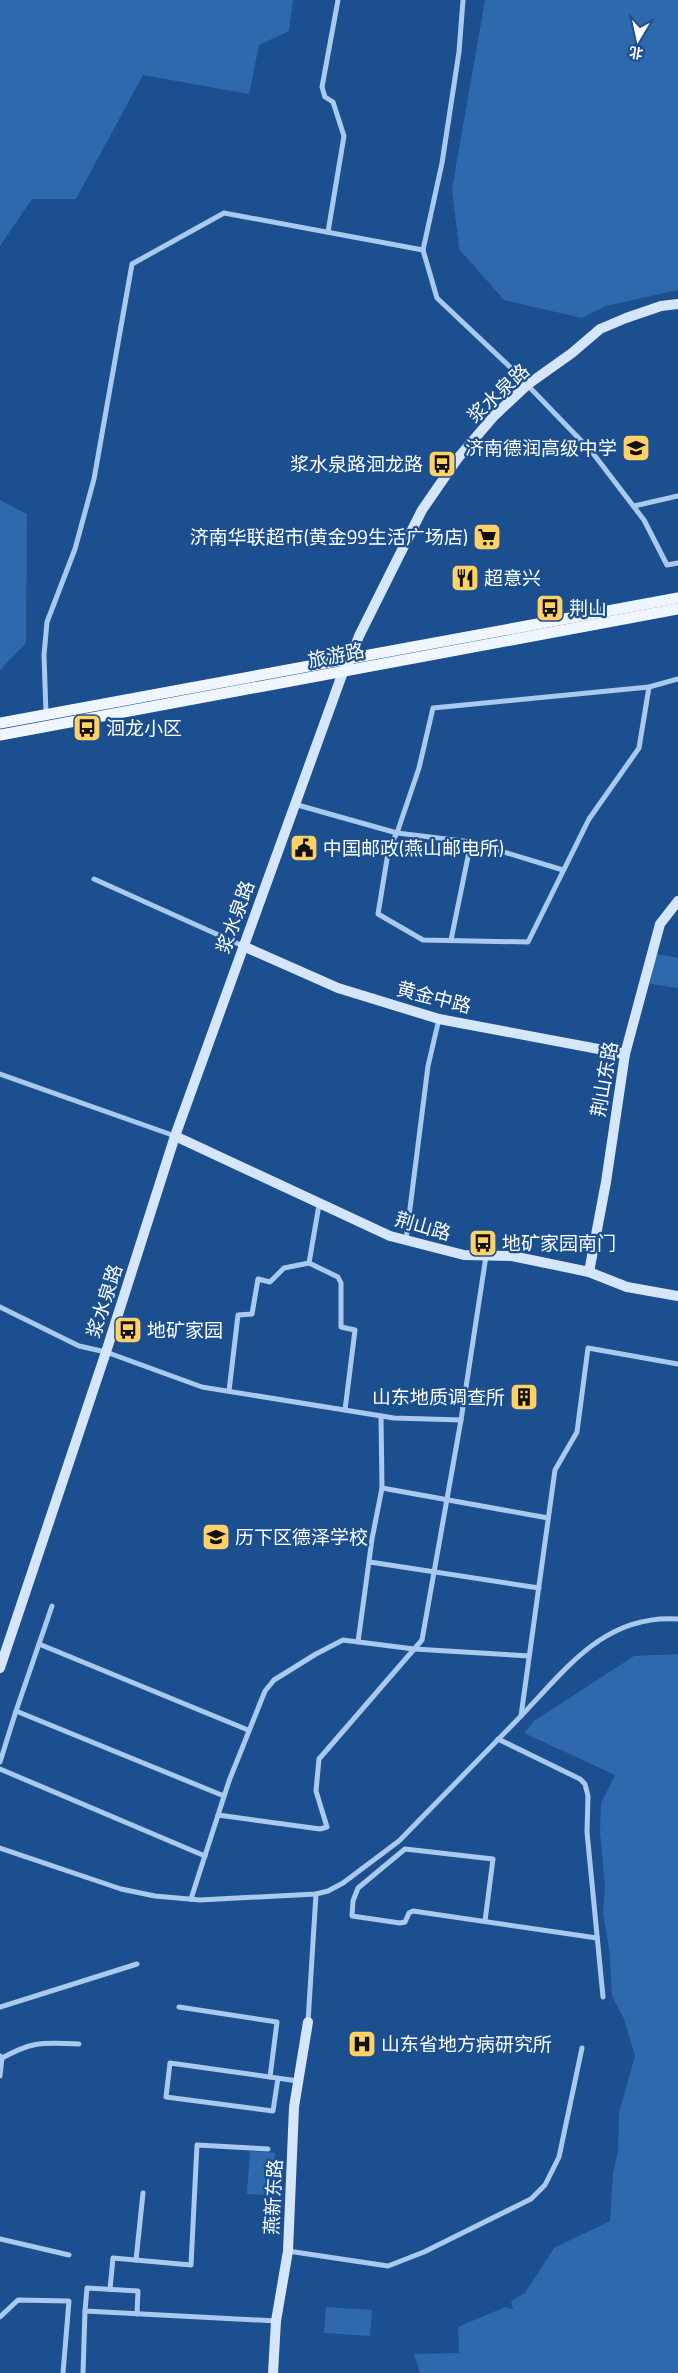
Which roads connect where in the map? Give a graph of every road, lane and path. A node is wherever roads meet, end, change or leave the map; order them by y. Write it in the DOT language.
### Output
graph roads {
  1 [pos="338,0"];
  2 [pos="463,0"];
  3 [pos="328,232"];
  4 [pos="423,250"];
  5 [pos="678,304"];
  6 [pos="527,385"];
  7 [pos="678,496"];
  8 [pos="634,506"];
  9 [pos="678,563"];
  10 [pos="678,598"];
  11 [pos="678,609"];
  12 [pos="350,660"];
  13 [pos="343,672"];
  14 [pos="678,679"];
  15 [pos="649,687"];
  16 [pos="46,714"];
  17 [pos="0,723"];
  18 [pos="48,727"];
  19 [pos="0,735"];
  20 [pos="294,804"];
  21 [pos="397,834"];
  22 [pos="470,842"];
  23 [pos="562,870"];
  24 [pos="94,879"];
  25 [pos="678,901"];
  26 [pos="451,940"];
  27 [pos="243,946"];
  28 [pos="439,1019"];
  29 [pos="625,1054"];
  30 [pos="0,1074"];
  31 [pos="175,1136"];
  32 [pos="319,1205"];
  33 [pos="406,1240"];
  34 [pos="486,1256"];
  35 [pos="309,1263"];
  36 [pos="589,1272"];
  37 [pos="678,1296"];
  38 [pos="0,1307"];
  39 [pos="106,1352"];
  40 [pos="678,1364"];
  41 [pos="229,1391"];
  42 [pos="345,1410"];
  43 [pos="382,1416"];
  44 [pos="461,1420"];
  45 [pos="382,1488"];
  46 [pos="447,1499"];
  47 [pos="548,1518"];
  48 [pos="370,1562"];
  49 [pos="434,1571"];
  50 [pos="539,1588"];
  51 [pos="52,1606"];
  52 [pos="678,1619"];
  53 [pos="358,1642"];
  54 [pos="39,1644"];
  55 [pos="414,1649"];
  56 [pos="529,1656"];
  57 [pos="0,1668"];
  58 [pos="16,1711"];
  59 [pos="521,1716"];
  60 [pos="248,1730"];
  61 [pos="498,1739"];
  62 [pos="0,1762"];
  63 [pos="0,1769"];
  64 [pos="224,1796"];
  65 [pos="218,1815"];
  66 [pos="0,1848"];
  67 [pos="205,1856"];
  68 [pos="316,1894"];
  69 [pos="191,1899"];
  70 [pos="484,1921"];
  71 [pos="597,1938"];
  72 [pos="137,1964"];
  73 [pos="603,1997"];
  74 [pos="0,2007"];
  75 [pos="179,2007"];
  76 [pos="308,2022"];
  77 [pos="79,2044"];
  78 [pos="582,2048"];
  79 [pos="1,2057"];
  80 [pos="0,2076"];
  81 [pos="270,2077"];
  82 [pos="278,2078"];
  83 [pos="298,2081"];
  84 [pos="268,2149"];
  85 [pos="143,2193"];
  86 [pos="0,2239"];
  87 [pos="288,2250"];
  88 [pos="69,2255"];
  89 [pos="136,2260"];
  90 [pos="110,2289"];
  91 [pos="85,2311"];
  92 [pos="137,2314"];
  93 [pos="0,2317"];
  94 [pos="276,2321"];
  95 [pos="63,2373"];
  96 [pos="83,2373"];
  97 [pos="273,2373"];
  1 -- 3 [label="street"];
  2 -- 4 [label="street"];
  3 -- 4 [label="street"];
  3 -- 16 [label="street"];
  4 -- 6 [label="street"];
  5 -- 6 [label="main road, 浆水泉路"];
  6 -- 8 [label="street"];
  6 -- 12 [label="main road, 浆水泉路"];
  7 -- 8 [label="street"];
  8 -- 9 [label="street"];
  10 -- 12 [label="main road, 旅游路"];
  11 -- 13 [label="main road, 旅游路"];
  12 -- 13 [label="main road, 浆水泉路"];
  12 -- 16 [label="main road, 旅游路"];
  13 -- 18 [label="main road, 旅游路"];
  13 -- 20 [label="main road, 浆水泉路"];
  14 -- 15 [label="street"];
  15 -- 21 [label="street"];
  15 -- 23 [label="street"];
  16 -- 17 [label="main road, 旅游路"];
  16 -- 18 [label="street"];
  18 -- 19 [label="main road, 旅游路"];
  20 -- 21 [label="street"];
  20 -- 27 [label="main road, 浆水泉路"];
  21 -- 22 [label="street"];
  21 -- 26 [label="street"];
  22 -- 23 [label="street"];
  22 -- 26 [label="street"];
  23 -- 26 [label="street"];
  24 -- 27 [label="street"];
  25 -- 29 [label="main road, 荆山东路"];
  27 -- 28 [label="main road, 黄金中路"];
  27 -- 31 [label="main road, 浆水泉路"];
  28 -- 29 [label="main road, 黄金中路"];
  28 -- 33 [label="street"];
  29 -- 36 [label="main road, 荆山东路"];
  30 -- 31 [label="street"];
  31 -- 32 [label="main road, 荆山路"];
  31 -- 39 [label="main road, 浆水泉路"];
  32 -- 33 [label="main road, 荆山路"];
  32 -- 35 [label="street"];
  33 -- 34 [label="main road, 荆山路"];
  34 -- 36 [label="main road, 荆山路"];
  34 -- 44 [label="street"];
  35 -- 41 [label="street"];
  35 -- 42 [label="street"];
  36 -- 37 [label="main road, 荆山路"];
  38 -- 39 [label="street"];
  39 -- 41 [label="street"];
  39 -- 57 [label="main road, 浆水泉路"];
  40 -- 47 [label="street"];
  41 -- 42 [label="street"];
  42 -- 43 [label="street"];
  43 -- 44 [label="street"];
  43 -- 45 [label="street"];
  44 -- 46 [label="street"];
  45 -- 46 [label="street"];
  45 -- 48 [label="street"];
  46 -- 47 [label="street"];
  46 -- 49 [label="street"];
  47 -- 50 [label="street"];
  48 -- 49 [label="street"];
  48 -- 53 [label="street"];
  49 -- 50 [label="street"];
  49 -- 55 [label="street"];
  50 -- 56 [label="street"];
  51 -- 54 [label="street"];
  52 -- 59 [label="street"];
  53 -- 55 [label="street"];
  53 -- 60 [label="street"];
  54 -- 58 [label="street"];
  54 -- 60 [label="street"];
  55 -- 56 [label="street"];
  55 -- 65 [label="street"];
  56 -- 59 [label="street"];
  58 -- 62 [label="street"];
  58 -- 64 [label="street"];
  59 -- 61 [label="street"];
  60 -- 64 [label="street"];
  61 -- 68 [label="street"];
  61 -- 71 [label="street"];
  63 -- 67 [label="street"];
  64 -- 65 [label="street"];
  65 -- 67 [label="street"];
  66 -- 69 [label="street"];
  67 -- 69 [label="street"];
  68 -- 69 [label="street"];
  68 -- 76 [label="street"];
  70 -- 70 [label="street"];
  70 -- 71 [label="street"];
  71 -- 73 [label="street"];
  72 -- 74 [label="street"];
  75 -- 81 [label="street"];
  76 -- 83 [label="main road, 燕新东路"];
  77 -- 79 [label="street"];
  78 -- 87 [label="street"];
  79 -- 80 [label="street"];
  81 -- 82 [label="street"];
  81 -- 82 [label="street"];
  82 -- 83 [label="street"];
  83 -- 87 [label="main road, 燕新东路"];
  84 -- 89 [label="street"];
  85 -- 89 [label="street"];
  86 -- 88 [label="street"];
  87 -- 94 [label="main road, 燕新东路"];
  89 -- 90 [label="street"];
  90 -- 91 [label="street"];
  90 -- 92 [label="street"];
  91 -- 92 [label="street"];
  91 -- 96 [label="street"];
  92 -- 94 [label="street"];
  93 -- 95 [label="street"];
  94 -- 97 [label="main road, 燕新东路"];
}
